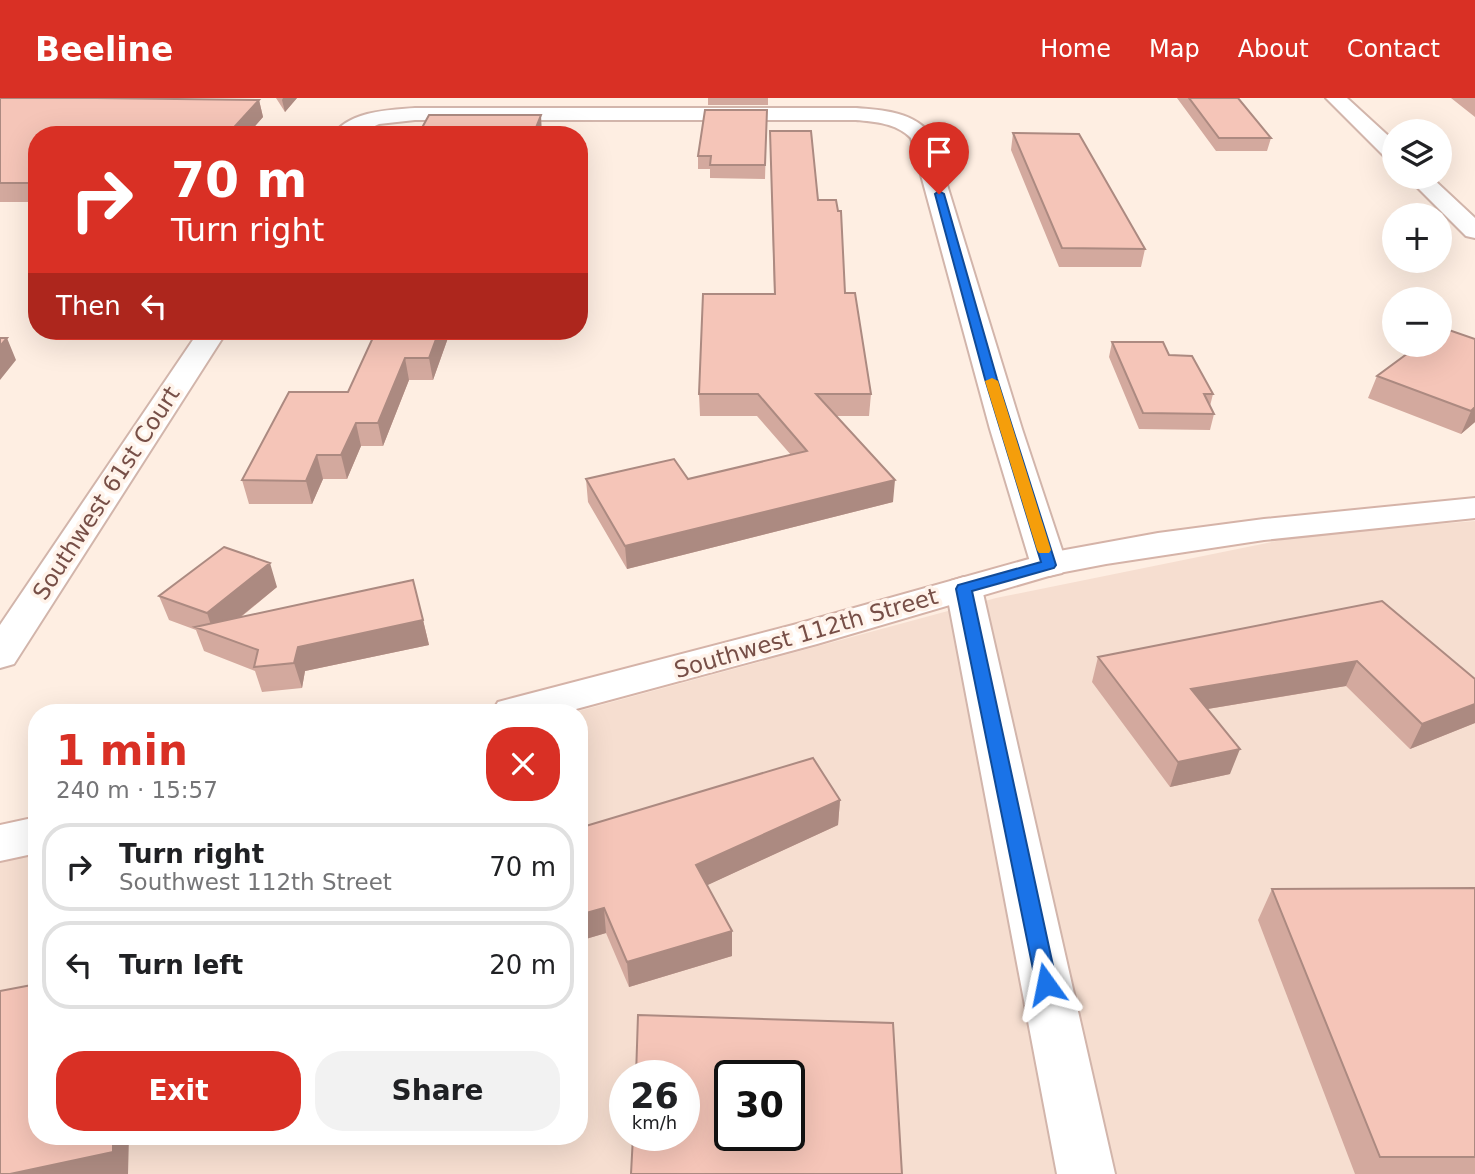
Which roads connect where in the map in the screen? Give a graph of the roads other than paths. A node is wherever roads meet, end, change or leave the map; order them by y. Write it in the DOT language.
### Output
graph roads {
  1 [pos="1336,98"];
  2 [pos="624,106"];
  3 [pos="358,126"];
  4 [pos="1382,142"];
  5 [pos="1431,189"];
  6 [pos="1475,231"];
  7 [pos="207,340"];
  8 [pos="1475,509"];
  9 [pos="1049,565"];
  10 [pos="964,589"];
  11 [pos="0,655"];
  12 [pos="543,704"];
  13 [pos="28,837"];
  14 [pos="0,843"];
  15 [pos="1086,1174"];
  1 -- 4 [label="street"];
  2 -- 3 [label="street"];
  2 -- 9 [label="street"];
  5 -- 6 [label="street"];
  7 -- 11 [label="street, Southwest 61st Court"];
  8 -- 9 [label="street, Southwest 112th Street"];
  9 -- 10 [label="street, Southwest 112th Street"];
  10 -- 12 [label="street, Southwest 112th Street"];
  10 -- 15 [label="street"];
  13 -- 14 [label="street"];
}
